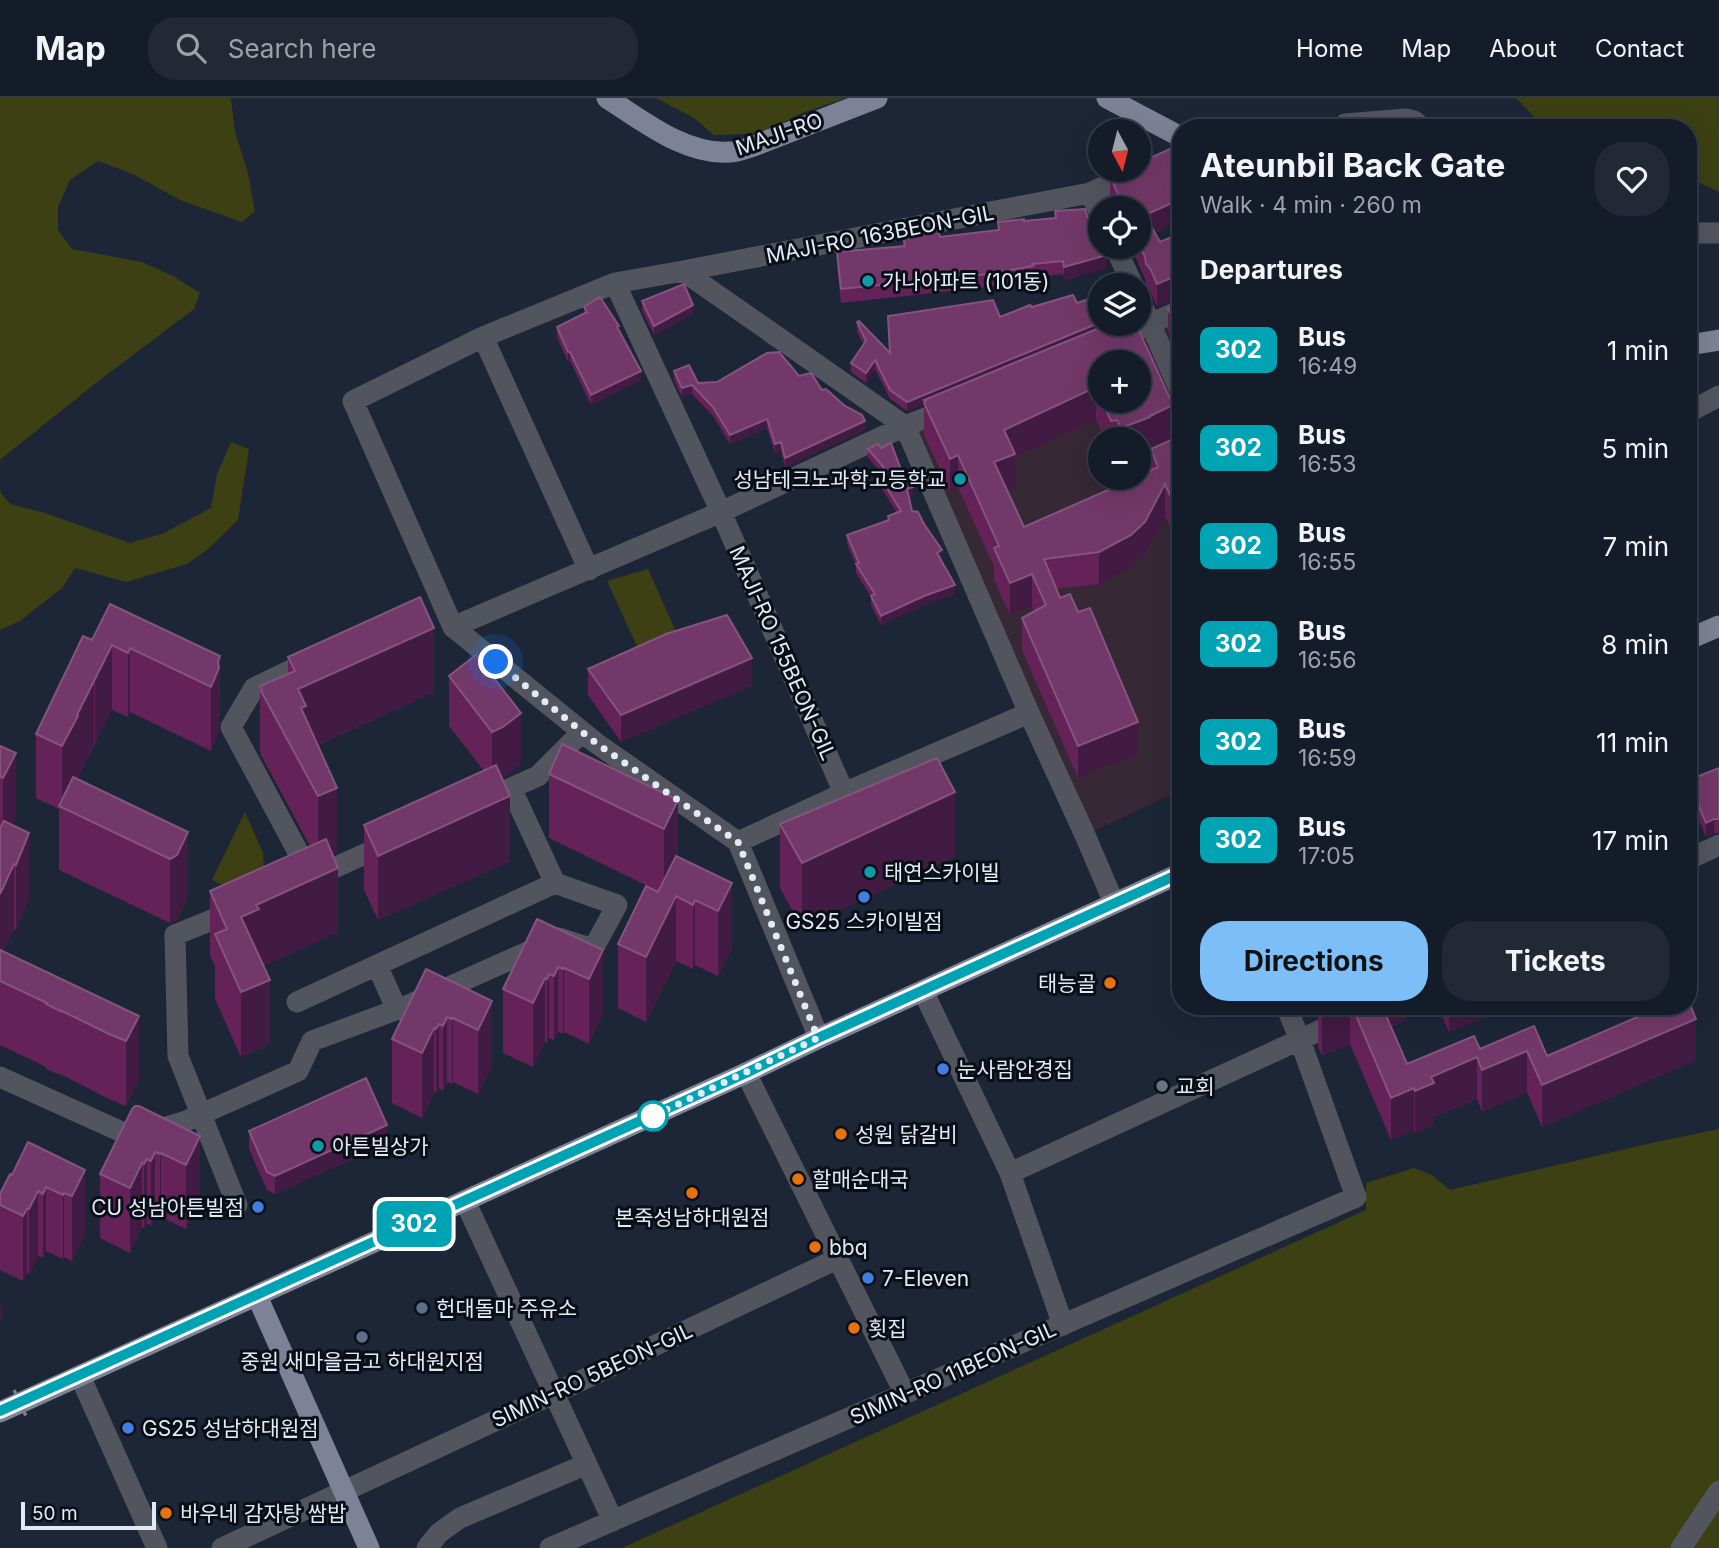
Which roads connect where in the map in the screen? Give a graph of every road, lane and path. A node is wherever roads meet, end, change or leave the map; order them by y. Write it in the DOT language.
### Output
graph roads {
  1 [pos="607,98"];
  2 [pos="877,98"];
  3 [pos="1107,98"];
  4 [pos="1172,149"];
  5 [pos="1172,151"];
  6 [pos="1152,162"];
  7 [pos="1113,182"];
  8 [pos="1090,193"];
  9 [pos="1091,196"];
  10 [pos="1697,233"];
  11 [pos="1719,233"];
  12 [pos="683,271"];
  13 [pos="615,283"];
  14 [pos="1172,314"];
  15 [pos="1152,324"];
  16 [pos="483,337"];
  17 [pos="1719,340"];
  18 [pos="1697,344"];
  19 [pos="1090,350"];
  20 [pos="1172,372"];
  21 [pos="1719,396"];
  22 [pos="967,401"];
  23 [pos="1697,408"];
  24 [pos="905,426"];
  25 [pos="721,512"];
  26 [pos="589,570"];
  27 [pos="1719,626"];
  28 [pos="453,627"];
  29 [pos="1697,636"];
  30 [pos="337,648"];
  31 [pos="1029,713"];
  32 [pos="582,732"];
  33 [pos="511,788"];
  34 [pos="844,793"];
  35 [pos="460,811"];
  36 [pos="409,834"];
  37 [pos="738,842"];
  38 [pos="1719,845"];
  39 [pos="1697,855"];
  40 [pos="1172,877"];
  41 [pos="312,878"];
  42 [pos="555,883"];
  43 [pos="292,886"];
  44 [pos="257,901"];
  45 [pos="1115,903"];
  46 [pos="377,965"];
  47 [pos="923,991"];
  48 [pos="297,1002"];
  49 [pos="397,1010"];
  50 [pos="1290,1015"];
  51 [pos="1354,1015"];
  52 [pos="818,1038"];
  53 [pos="1300,1040"];
  54 [pos="746,1073"];
  55 [pos="0,1077"];
  56 [pos="201,1114"];
  57 [pos="1010,1174"];
  58 [pos="466,1201"];
  59 [pos="237,1205"];
  60 [pos="839,1258"];
  61 [pos="257,1296"];
  62 [pos="1063,1325"];
  63 [pos="80,1376"];
  64 [pos="14,1390"];
  65 [pos="555,1393"];
  66 [pos="905,1394"];
  67 [pos="0,1412"];
  68 [pos="26,1416"];
  69 [pos="587,1464"];
  70 [pos="1719,1490"];
  71 [pos="344,1492"];
  72 [pos="613,1521"];
  73 [pos="157,1548"];
  74 [pos="222,1548"];
  75 [pos="369,1548"];
  76 [pos="427,1548"];
  77 [pos="550,1548"];
  78 [pos="1681,1548"];
  1 -- 2 [label="main road, MAJI-RO"];
  3 -- 4 [label="main road"];
  5 -- 6 [label="street, MAJI-RO 163BEON-GIL"];
  7 -- 8 [label="street, MAJI-RO 163BEON-GIL"];
  8 -- 9 [label="street"];
  8 -- 12 [label="street, MAJI-RO 163BEON-GIL"];
  10 -- 11 [label="street"];
  12 -- 13 [label="street, MAJI-RO 163BEON-GIL"];
  12 -- 24 [label="street"];
  13 -- 16 [label="street, MAJI-RO 163BEON-GIL"];
  13 -- 25 [label="street"];
  14 -- 15 [label="street"];
  15 -- 19 [label="street"];
  15 -- 20 [label="street"];
  16 -- 26 [label="street"];
  16 -- 28 [label="street, MAJI-RO 163BEON-GIL"];
  17 -- 18 [label="main road"];
  21 -- 23 [label="street"];
  22 -- 24 [label="street"];
  24 -- 25 [label="street"];
  24 -- 31 [label="street"];
  25 -- 26 [label="street"];
  25 -- 34 [label="street, MAJI-RO 155BEON-GIL"];
  26 -- 28 [label="street"];
  27 -- 29 [label="main road"];
  28 -- 32 [label="street"];
  30 -- 41 [label="street"];
  31 -- 34 [label="street"];
  31 -- 45 [label="street"];
  32 -- 33 [label="street"];
  32 -- 37 [label="street"];
  33 -- 35 [label="street"];
  33 -- 42 [label="street"];
  34 -- 37 [label="street"];
  36 -- 41 [label="street"];
  37 -- 52 [label="street"];
  38 -- 39 [label="street"];
  40 -- 45 [label="main road"];
  41 -- 43 [label="street"];
  42 -- 46 [label="street"];
  42 -- 49 [label="street"];
  44 -- 56 [label="street"];
  45 -- 47 [label="main road"];
  46 -- 48 [label="street"];
  46 -- 49 [label="street"];
  47 -- 52 [label="main road"];
  47 -- 57 [label="street"];
  49 -- 56 [label="street"];
  50 -- 53 [label="street"];
  51 -- 53 [label="street"];
  52 -- 54 [label="main road"];
  53 -- 57 [label="street"];
  53 -- 62 [label="street, SIMIN-RO 11BEON-GIL"];
  54 -- 58 [label="main road"];
  54 -- 60 [label="street"];
  55 -- 56 [label="street"];
  56 -- 59 [label="street"];
  57 -- 62 [label="street"];
  58 -- 61 [label="main road"];
  58 -- 65 [label="street"];
  60 -- 65 [label="street, SIMIN-RO 5BEON-GIL"];
  60 -- 66 [label="street"];
  61 -- 63 [label="main road"];
  61 -- 71 [label="main road"];
  62 -- 66 [label="street, SIMIN-RO 11BEON-GIL"];
  63 -- 67 [label="main road"];
  63 -- 73 [label="street"];
  64 -- 68 [label="path, bridge"];
  65 -- 69 [label="street"];
  65 -- 71 [label="street, SIMIN-RO 5BEON-GIL"];
  66 -- 72 [label="street, SIMIN-RO 11BEON-GIL"];
  69 -- 72 [label="street"];
  69 -- 76 [label="street"];
  70 -- 78 [label="street"];
  71 -- 74 [label="street, SIMIN-RO 5BEON-GIL"];
  71 -- 75 [label="main road"];
  72 -- 77 [label="street, SIMIN-RO 11BEON-GIL"];
}
